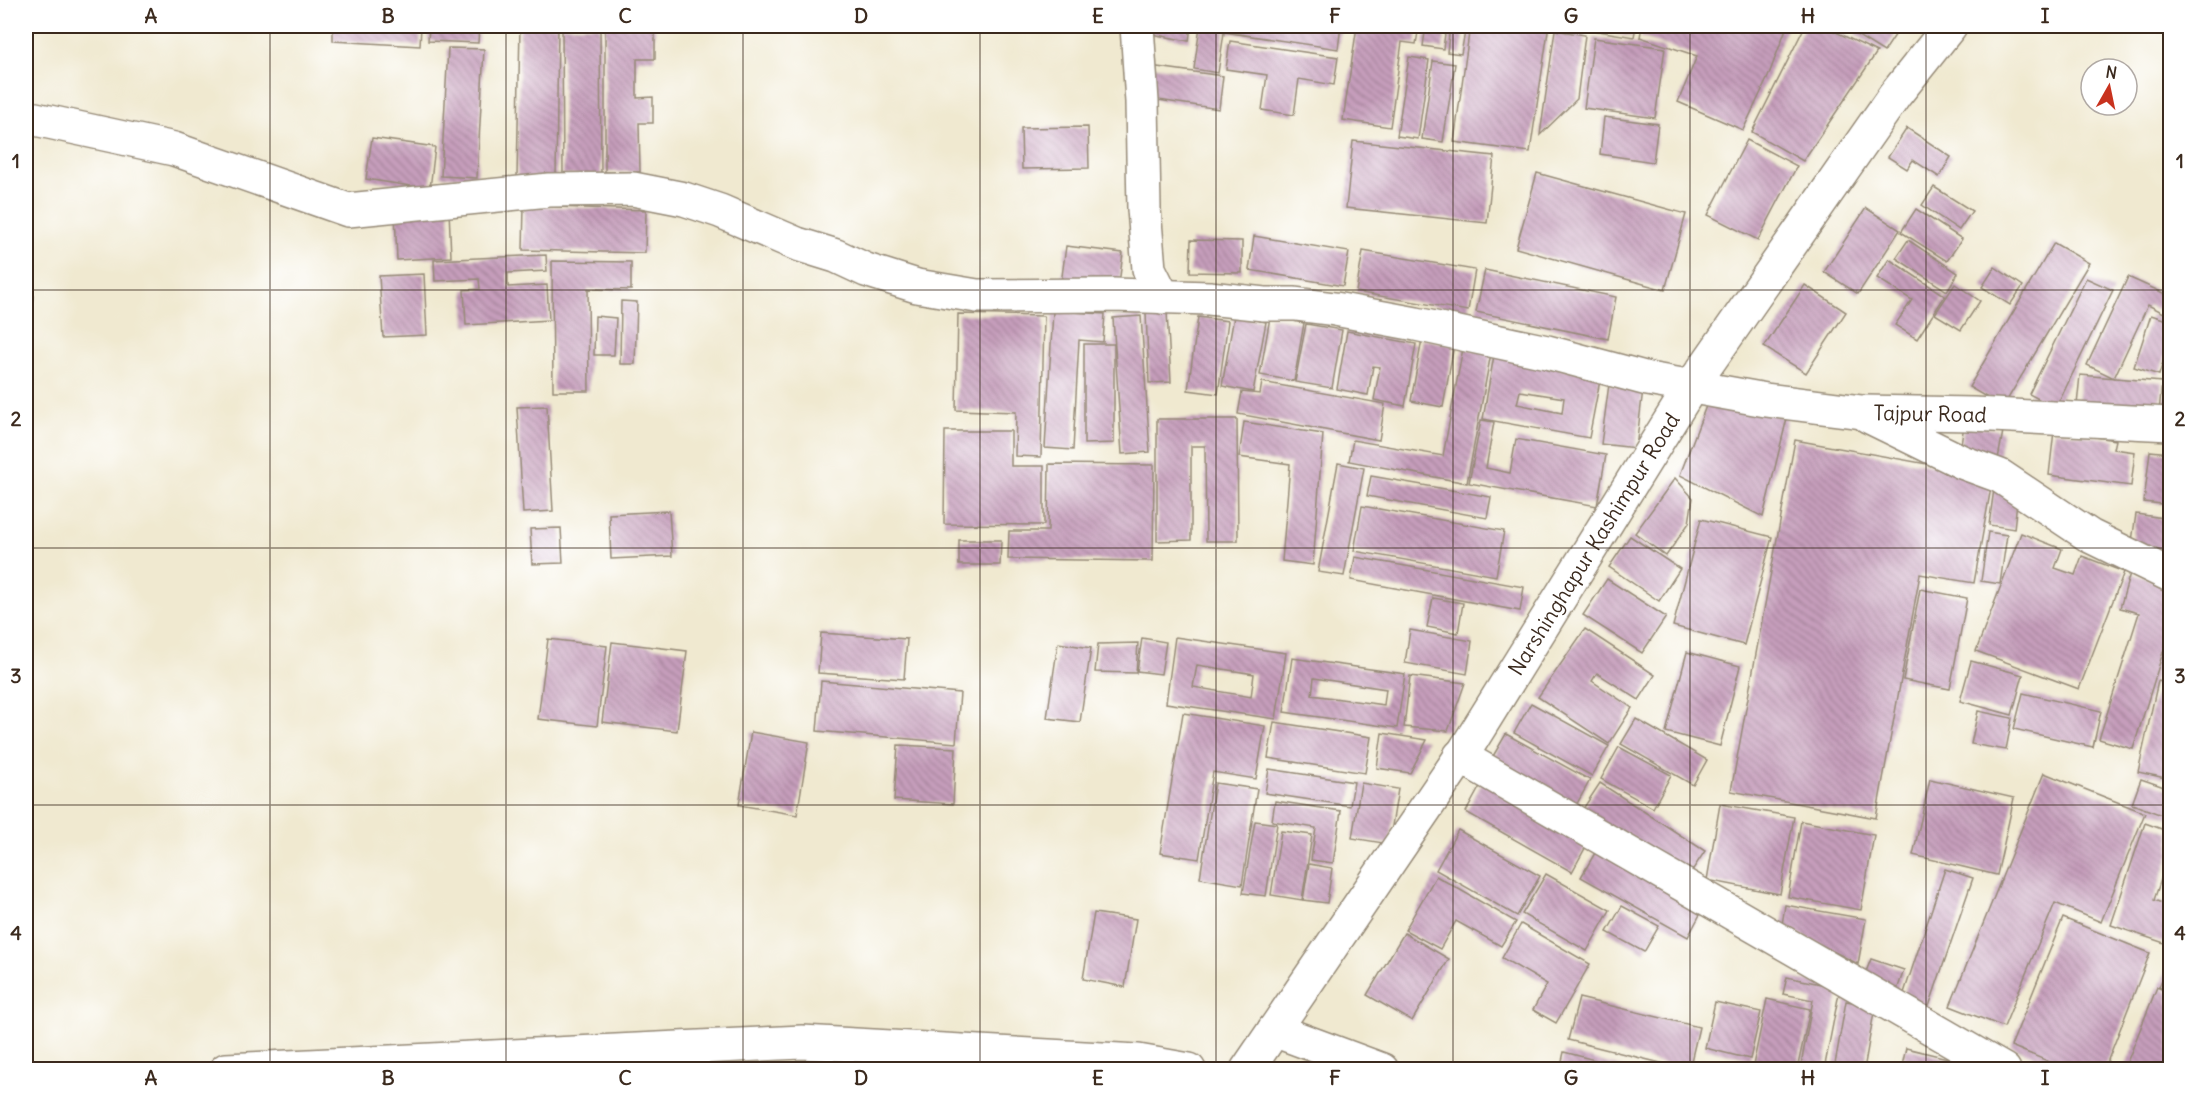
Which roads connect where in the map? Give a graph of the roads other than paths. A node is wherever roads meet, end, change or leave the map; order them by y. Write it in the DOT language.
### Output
graph roads {
  1 [pos="1137,26"];
  2 [pos="1950,26"];
  3 [pos="26,117"];
  4 [pos="1163,297"];
  5 [pos="1691,387"];
  6 [pos="1862,412"];
  7 [pos="2170,424"];
  8 [pos="2170,575"];
  9 [pos="1460,756"];
  10 [pos="1274,1030"];
  11 [pos="226,1070"];
  12 [pos="1189,1070"];
  13 [pos="1247,1070"];
  14 [pos="1382,1070"];
  15 [pos="2004,1070"];
  1 -- 4 [label="street"];
  2 -- 5 [label="street, Narshinghapur Kashimpur Road"];
  3 -- 4 [label="street, Tajpur Road"];
  4 -- 5 [label="street, Tajpur Road"];
  5 -- 6 [label="street, Tajpur Road"];
  5 -- 9 [label="street, Narshinghapur Kashimpur Road"];
  6 -- 7 [label="street, Tajpur Road"];
  6 -- 8 [label="street"];
  9 -- 10 [label="street, Narshinghapur Kashimpur Road"];
  9 -- 15 [label="street"];
  10 -- 13 [label="street, Narshinghapur Kashimpur Road"];
  10 -- 14 [label="street"];
  11 -- 12 [label="street"];
}
